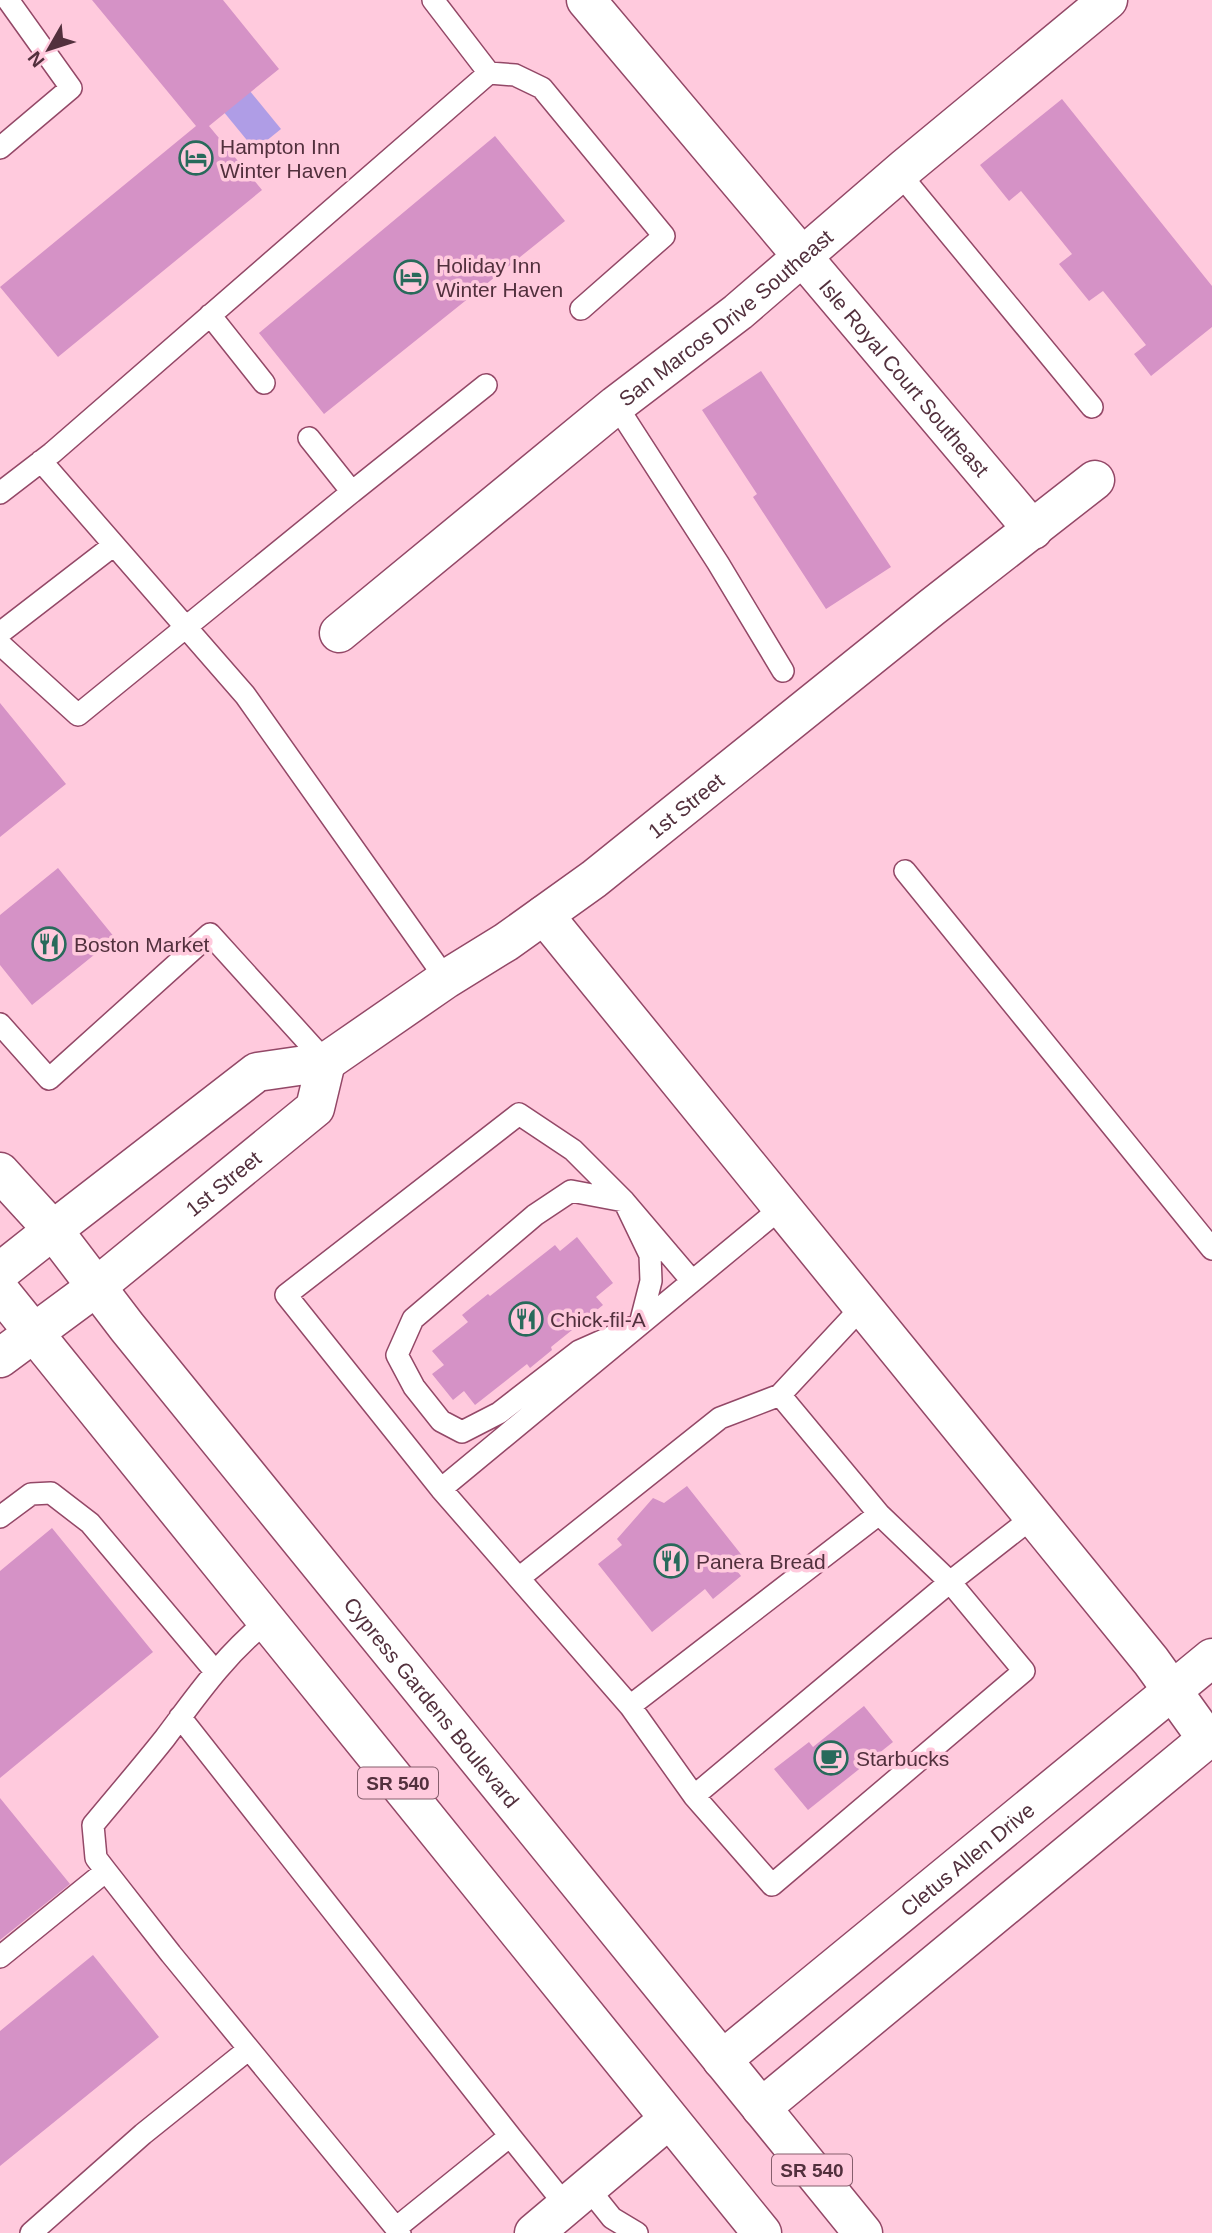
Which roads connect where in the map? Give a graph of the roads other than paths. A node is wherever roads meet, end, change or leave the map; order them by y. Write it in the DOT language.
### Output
graph roads {
  1 [pos="8,0"];
  2 [pos="433,0"];
  3 [pos="1108,0"];
  4 [pos="592,3"];
  5 [pos="489,73"];
  6 [pos="0,149"];
  7 [pos="899,173"];
  8 [pos="803,256"];
  9 [pos="581,309"];
  10 [pos="210,316"];
  11 [pos="264,383"];
  12 [pos="486,384"];
  13 [pos="616,405"];
  14 [pos="1092,407"];
  15 [pos="309,438"];
  16 [pos="41,461"];
  17 [pos="1095,480"];
  18 [pos="352,492"];
  19 [pos="0,493"];
  20 [pos="1043,522"];
  21 [pos="114,545"];
  22 [pos="186,626"];
  23 [pos="0,633"];
  24 [pos="339,633"];
  25 [pos="0,644"];
  26 [pos="783,671"];
  27 [pos="905,871"];
  28 [pos="544,915"];
  29 [pos="446,979"];
  30 [pos="0,1024"];
  31 [pos="326,1062"];
  32 [pos="0,1172"];
  33 [pos="624,1201"];
  34 [pos="781,1208"];
  35 [pos="53,1230"];
  36 [pos="1212,1249"];
  37 [pos="0,1272"];
  38 [pos="692,1281"];
  39 [pos="96,1287"];
  40 [pos="0,1291"];
  41 [pos="862,1307"];
  42 [pos="640,1324"];
  43 [pos="34,1333"];
  44 [pos="0,1358"];
  45 [pos="780,1395"];
  46 [pos="441,1489"];
  47 [pos="879,1514"];
  48 [pos="0,1517"];
  49 [pos="1033,1517"];
  50 [pos="519,1578"];
  51 [pos="950,1582"];
  52 [pos="267,1620"];
  53 [pos="1212,1658"];
  54 [pos="214,1670"];
  55 [pos="1172,1692"];
  56 [pos="630,1706"];
  57 [pos="180,1717"];
  58 [pos="1210,1737"];
  59 [pos="694,1796"];
  60 [pos="106,1871"];
  61 [pos="0,1957"];
  62 [pos="249,2049"];
  63 [pos="722,2060"];
  64 [pos="761,2108"];
  65 [pos="669,2119"];
  66 [pos="510,2136"];
  67 [pos="577,2197"];
  68 [pos="398,2230"];
  69 [pos="31,2233"];
  70 [pos="534,2233"];
  71 [pos="637,2233"];
  72 [pos="762,2233"];
  73 [pos="863,2233"];
  1 -- 6 [label="lane"];
  2 -- 5 [label="lane"];
  3 -- 7 [label="street, San Marcos Drive Southeast"];
  4 -- 8 [label="street, Isle Royal Court Southeast"];
  5 -- 9 [label="lane"];
  5 -- 10 [label="lane"];
  7 -- 8 [label="street, San Marcos Drive Southeast"];
  7 -- 14 [label="lane"];
  8 -- 13 [label="street, San Marcos Drive Southeast"];
  8 -- 20 [label="street, Isle Royal Court Southeast"];
  10 -- 11 [label="lane"];
  10 -- 16 [label="lane"];
  12 -- 18 [label="lane"];
  13 -- 24 [label="street, San Marcos Drive Southeast"];
  13 -- 26 [label="lane"];
  15 -- 18 [label="lane"];
  16 -- 19 [label="lane"];
  16 -- 21 [label="lane"];
  17 -- 20 [label="street, 1st Street"];
  18 -- 22 [label="lane"];
  20 -- 28 [label="street, 1st Street"];
  21 -- 22 [label="lane"];
  21 -- 23 [label="lane"];
  22 -- 25 [label="lane"];
  22 -- 29 [label="lane"];
  27 -- 36 [label="lane"];
  28 -- 29 [label="street, 1st Street"];
  28 -- 34 [label="street"];
  29 -- 31 [label="street, 1st Street"];
  30 -- 31 [label="lane"];
  31 -- 35 [label="street, 1st Street"];
  31 -- 39 [label="street, 1st Street"];
  32 -- 35 [label="street, Cypress Gardens Boulevard / SR 540"];
  33 -- 38 [label="lane"];
  33 -- 42 [label="lane"];
  33 -- 42 [label="lane"];
  33 -- 46 [label="lane"];
  34 -- 38 [label="lane"];
  34 -- 41 [label="street"];
  35 -- 37 [label="street, 1st Street"];
  35 -- 39 [label="street, Cypress Gardens Boulevard / SR 540"];
  38 -- 42 [label="lane"];
  39 -- 43 [label="street, 1st Street"];
  39 -- 63 [label="street, Cypress Gardens Boulevard / SR 540"];
  40 -- 43 [label="street, SR 540"];
  41 -- 45 [label="lane"];
  41 -- 49 [label="street"];
  42 -- 46 [label="lane"];
  43 -- 44 [label="street, 1st Street"];
  43 -- 52 [label="street, SR 540"];
  45 -- 47 [label="lane"];
  45 -- 50 [label="lane"];
  46 -- 50 [label="lane"];
  47 -- 51 [label="lane"];
  47 -- 56 [label="lane"];
  48 -- 54 [label="lane"];
  49 -- 51 [label="lane"];
  49 -- 55 [label="street"];
  50 -- 56 [label="lane"];
  51 -- 59 [label="lane"];
  51 -- 59 [label="lane"];
  52 -- 54 [label="lane"];
  52 -- 65 [label="street, SR 540"];
  53 -- 55 [label="street, Cletus Allen Drive"];
  54 -- 57 [label="lane"];
  55 -- 58 [label="street"];
  55 -- 63 [label="street, Cletus Allen Drive"];
  56 -- 59 [label="lane"];
  57 -- 60 [label="lane"];
  57 -- 66 [label="lane"];
  58 -- 64 [label="street"];
  60 -- 61 [label="lane"];
  60 -- 62 [label="lane"];
  62 -- 68 [label="lane"];
  62 -- 69 [label="lane"];
  63 -- 64 [label="street, Cypress Gardens Boulevard / SR 540"];
  64 -- 73 [label="street, Cypress Gardens Boulevard / SR 540"];
  65 -- 67 [label="street"];
  65 -- 72 [label="street, SR 540"];
  66 -- 67 [label="lane"];
  66 -- 68 [label="lane"];
  67 -- 70 [label="street"];
  67 -- 71 [label="lane"];
}
